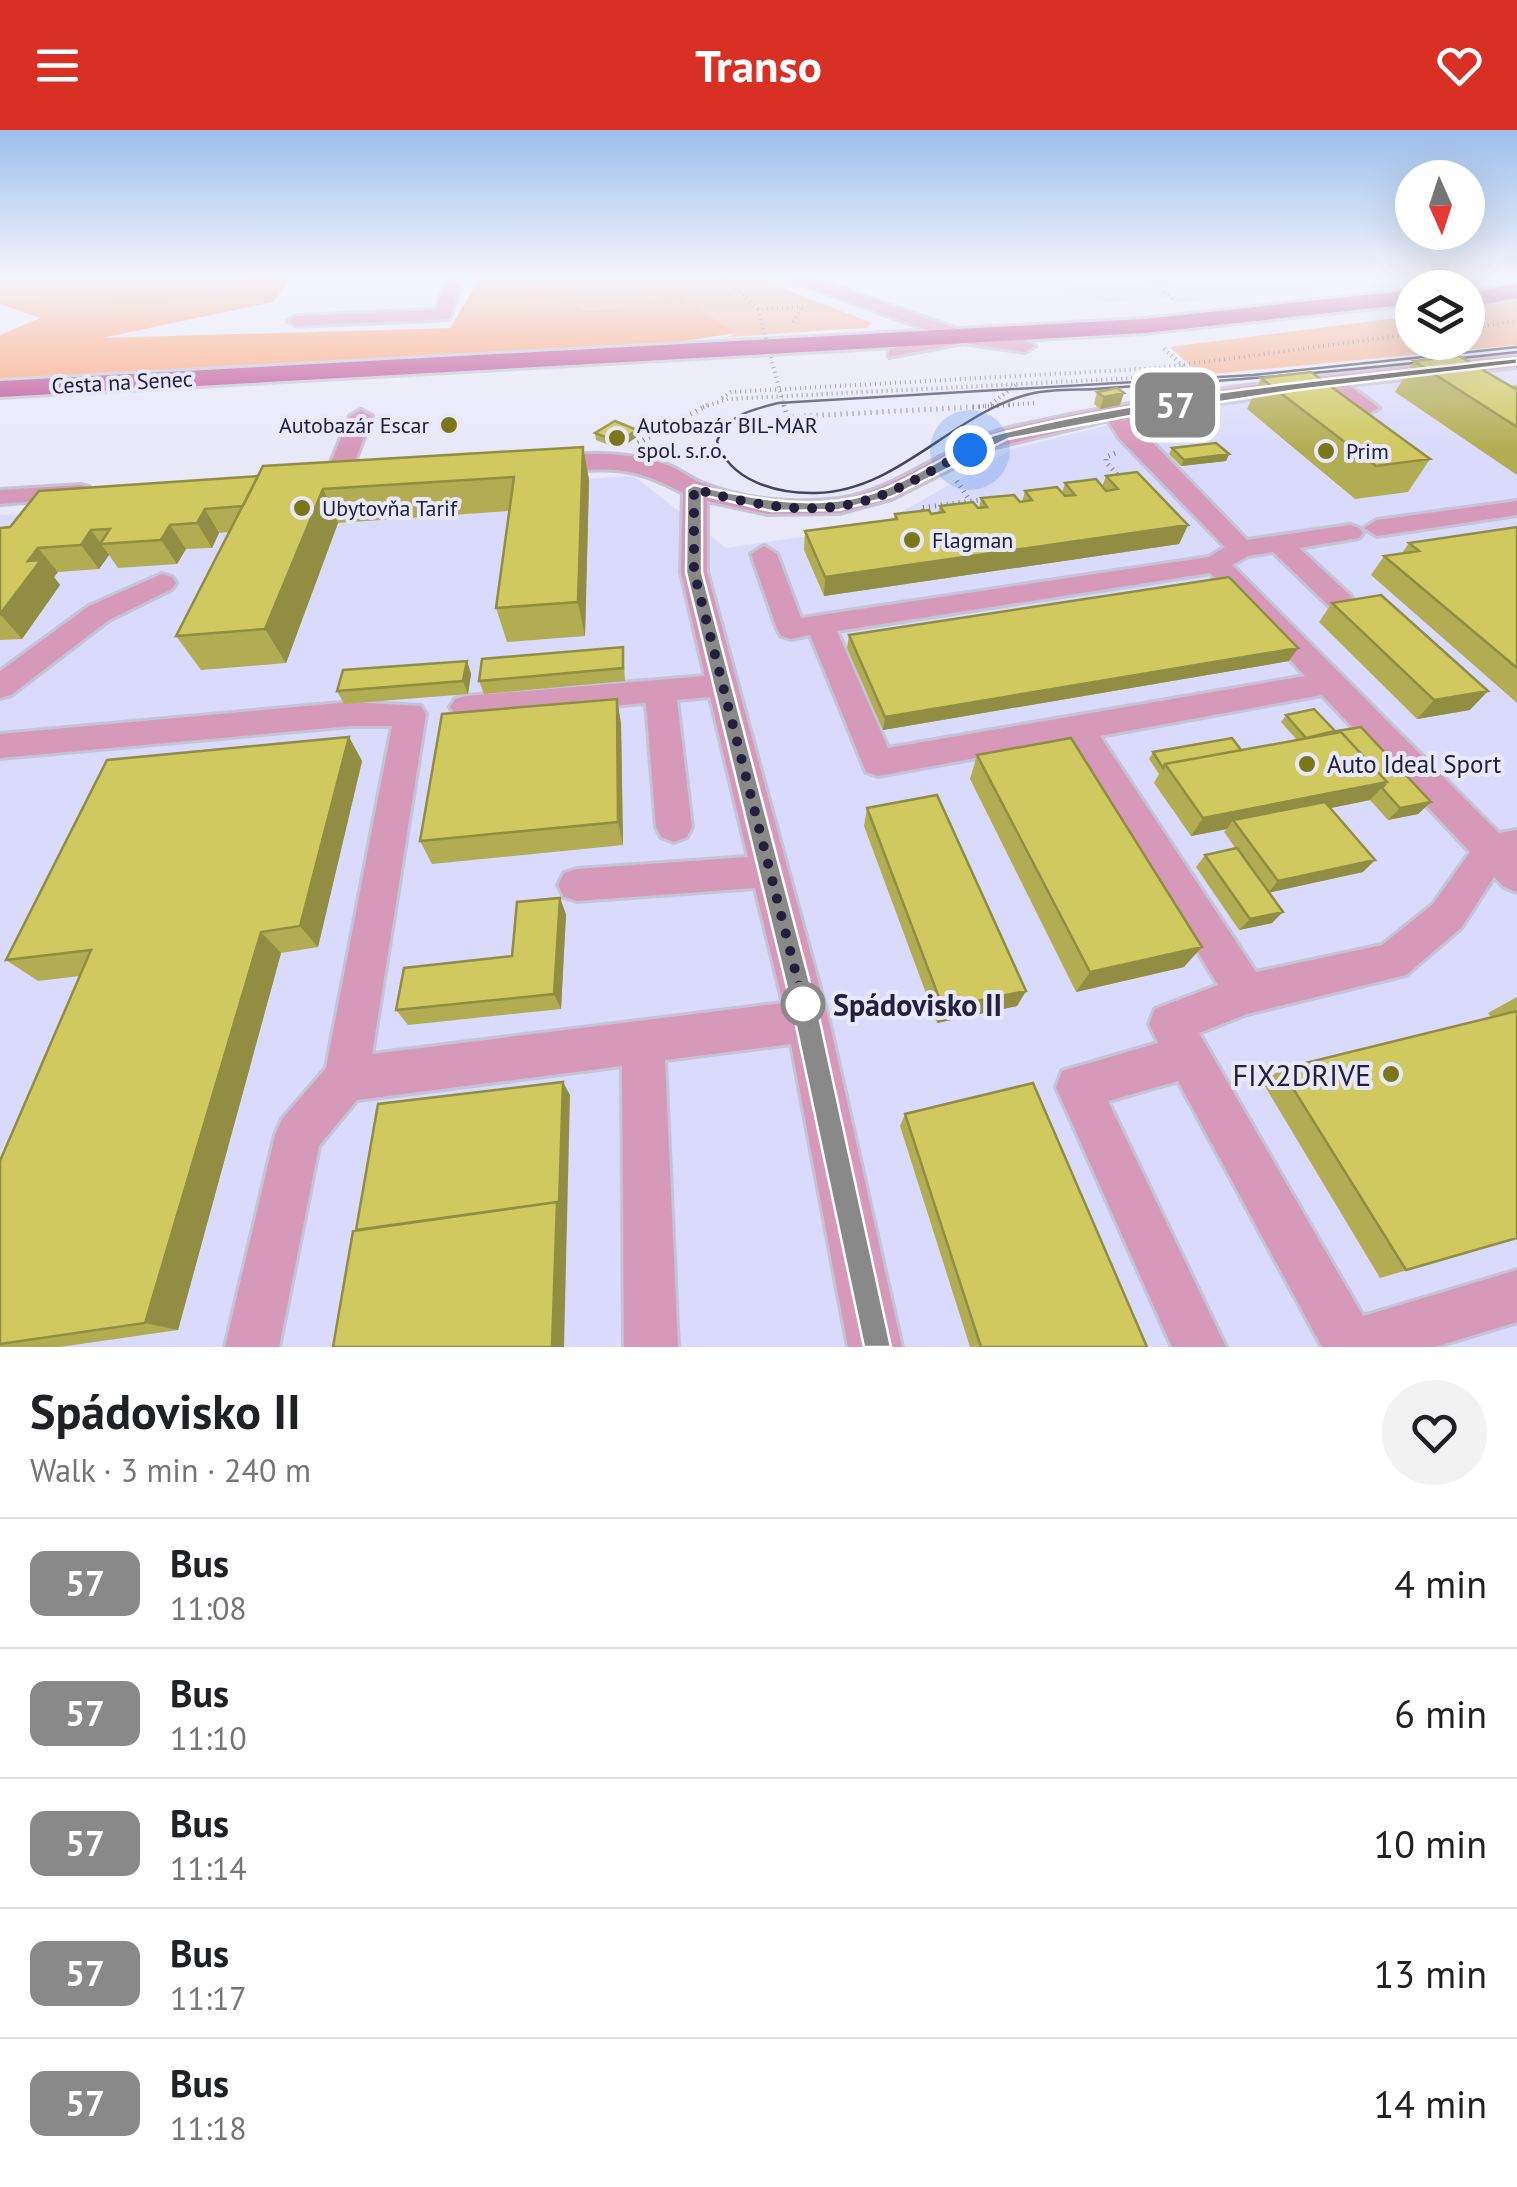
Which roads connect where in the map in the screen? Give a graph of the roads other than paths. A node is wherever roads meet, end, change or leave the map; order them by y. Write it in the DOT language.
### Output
graph roads {
  1 [pos="877,335"];
  2 [pos="956,335"];
  3 [pos="996,335"];
  4 [pos="1176,335"];
  5 [pos="963,337"];
  6 [pos="856,343"];
  7 [pos="1025,346"];
  8 [pos="896,353"];
  9 [pos="1517,361"];
  10 [pos="1332,382"];
  11 [pos="0,389"];
  12 [pos="0,400"];
  13 [pos="1368,408"];
  14 [pos="1115,414"];
  15 [pos="361,416"];
  16 [pos="510,468"];
  17 [pos="337,477"];
  18 [pos="694,489"];
  19 [pos="97,491"];
  20 [pos="0,497"];
  21 [pos="1517,508"];
  22 [pos="1278,543"];
  23 [pos="764,554"];
  24 [pos="1228,556"];
  25 [pos="162,584"];
  26 [pos="1340,601"];
  27 [pos="820,624"];
  28 [pos="1329,682"];
  29 [pos="723,685"];
  30 [pos="0,687"];
  31 [pos="660,690"];
  32 [pos="466,707"];
  33 [pos="1077,727"];
  34 [pos="0,746"];
  35 [pos="674,828"];
  36 [pos="1509,857"];
  37 [pos="770,871"];
  38 [pos="577,886"];
  39 [pos="1247,994"];
  40 [pos="808,1021"];
  41 [pos="643,1044"];
  42 [pos="1188,1056"];
  43 [pos="346,1079"];
  44 [pos="1517,1296"];
  45 [pos="252,1347"];
  46 [pos="652,1347"];
  47 [pos="875,1347"];
  48 [pos="1198,1347"];
  49 [pos="1350,1347"];
  1 -- 6 [label="street"];
  2 -- 5 [label="street"];
  3 -- 5 [label="main road, Cesta na Senec"];
  4 -- 7 [label="main road, Cesta na Senec"];
  5 -- 6 [label="main road, Cesta na Senec"];
  5 -- 7 [label="street"];
  5 -- 8 [label="street, Cesta na Senec"];
  6 -- 11 [label="main road, Cesta na Senec"];
  7 -- 8 [label="main road, Cesta na Senec"];
  8 -- 12 [label="main road, Cesta na Senec"];
  9 -- 10 [label="street"];
  10 -- 13 [label="street"];
  10 -- 14 [label="street"];
  14 -- 18 [label="street"];
  14 -- 24 [label="street"];
  15 -- 17 [label="street"];
  16 -- 18 [label="street"];
  18 -- 29 [label="street"];
  19 -- 20 [label="street"];
  21 -- 22 [label="street"];
  22 -- 24 [label="street"];
  22 -- 26 [label="street"];
  23 -- 27 [label="street"];
  24 -- 27 [label="street"];
  24 -- 28 [label="street"];
  25 -- 30 [label="street"];
  27 -- 33 [label="street"];
  28 -- 33 [label="street"];
  28 -- 36 [label="street"];
  29 -- 31 [label="street"];
  29 -- 37 [label="street"];
  31 -- 32 [label="street"];
  31 -- 35 [label="street"];
  33 -- 39 [label="street"];
  34 -- 43 [label="street"];
  36 -- 39 [label="street"];
  37 -- 38 [label="street"];
  37 -- 40 [label="street"];
  39 -- 42 [label="street"];
  40 -- 41 [label="street"];
  40 -- 47 [label="street"];
  41 -- 43 [label="street"];
  41 -- 46 [label="street"];
  42 -- 48 [label="street"];
  42 -- 49 [label="street"];
  43 -- 45 [label="street"];
  44 -- 49 [label="street"];
}
